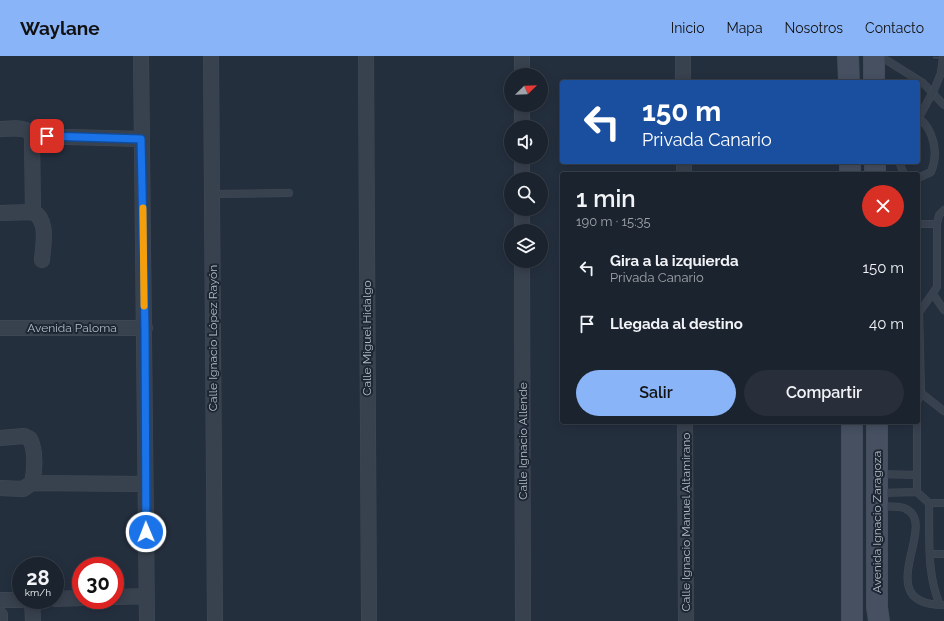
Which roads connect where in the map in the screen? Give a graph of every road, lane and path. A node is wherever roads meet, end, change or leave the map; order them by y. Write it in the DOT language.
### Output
graph roads {
  1 [pos="141,56"];
  2 [pos="211,56"];
  3 [pos="366,56"];
  4 [pos="522,56"];
  5 [pos="683,56"];
  6 [pos="848,56"];
  7 [pos="874,56"];
  8 [pos="880,56"];
  9 [pos="943,56"];
  10 [pos="522,68"];
  11 [pos="683,80"];
  12 [pos="849,80"];
  13 [pos="874,80"];
  14 [pos="918,80"];
  15 [pos="920,81"];
  16 [pos="944,105"];
  17 [pos="920,114"];
  18 [pos="920,121"];
  19 [pos="0,129"];
  20 [pos="32,136"];
  21 [pos="141,139"];
  22 [pos="920,177"];
  23 [pos="289,193"];
  24 [pos="213,194"];
  25 [pos="944,210"];
  26 [pos="33,212"];
  27 [pos="0,213"];
  28 [pos="920,224"];
  29 [pos="936,224"];
  30 [pos="42,260"];
  31 [pos="522,268"];
  32 [pos="933,294"];
  33 [pos="920,310"];
  34 [pos="944,310"];
  35 [pos="0,328"];
  36 [pos="145,328"];
  37 [pos="920,398"];
  38 [pos="944,411"];
  39 [pos="685,424"];
  40 [pos="852,424"];
  41 [pos="877,424"];
  42 [pos="916,424"];
  43 [pos="0,438"];
  44 [pos="917,475"];
  45 [pos="32,483"];
  46 [pos="145,484"];
  47 [pos="0,488"];
  48 [pos="877,491"];
  49 [pos="917,492"];
  50 [pos="929,503"];
  51 [pos="944,503"];
  52 [pos="930,554"];
  53 [pos="944,554"];
  54 [pos="146,596"];
  55 [pos="124,597"];
  56 [pos="0,600"];
  57 [pos="12,600"];
  58 [pos="942,605"];
  59 [pos="32,609"];
  60 [pos="0,615"];
  61 [pos="0,621"];
  62 [pos="33,621"];
  63 [pos="147,621"];
  64 [pos="215,621"];
  65 [pos="369,621"];
  66 [pos="523,621"];
  67 [pos="686,621"];
  68 [pos="852,621"];
  69 [pos="879,621"];
  1 -- 21 [label="street"];
  2 -- 24 [label="street, Calle Ignacio López Rayón"];
  3 -- 65 [label="street, Calle Miguel Hidalgo"];
  4 -- 10 [label="street"];
  5 -- 11 [label="street"];
  6 -- 12 [label="street"];
  7 -- 13 [label="street"];
  8 -- 14 [label="lane"];
  9 -- 17 [label="lane, bridge"];
  15 -- 16 [label="lane"];
  18 -- 22 [label="lane"];
  19 -- 20 [label="street"];
  20 -- 21 [label="street"];
  20 -- 26 [label="street"];
  21 -- 36 [label="street"];
  23 -- 24 [label="lane"];
  24 -- 64 [label="street, Calle Ignacio López Rayón"];
  25 -- 29 [label="lane"];
  26 -- 27 [label="street"];
  26 -- 30 [label="street"];
  28 -- 29 [label="lane"];
  29 -- 32 [label="lane"];
  31 -- 66 [label="street, Calle Ignacio Allende"];
  32 -- 33 [label="lane"];
  32 -- 34 [label="lane"];
  35 -- 36 [label="street, Avenida Paloma"];
  36 -- 46 [label="street"];
  37 -- 38 [label="lane"];
  39 -- 67 [label="street, Calle Ignacio Manuel Altamirano"];
  40 -- 68 [label="street"];
  41 -- 48 [label="street, Avenida Ignacio Zaragoza"];
  42 -- 44 [label="lane"];
  43 -- 45 [label="street"];
  44 -- 48 [label="lane"];
  44 -- 49 [label="lane"];
  45 -- 46 [label="street"];
  45 -- 47 [label="street"];
  46 -- 54 [label="street"];
  48 -- 49 [label="lane"];
  48 -- 58 [label="lane"];
  48 -- 69 [label="street, Avenida Ignacio Zaragoza"];
  49 -- 50 [label="lane"];
  50 -- 51 [label="lane"];
  50 -- 52 [label="lane"];
  52 -- 53 [label="lane"];
  52 -- 58 [label="lane"];
  54 -- 55 [label="street"];
  54 -- 63 [label="street"];
  56 -- 57 [label="street"];
  59 -- 62 [label="street"];
  60 -- 61 [label="street"];
}
